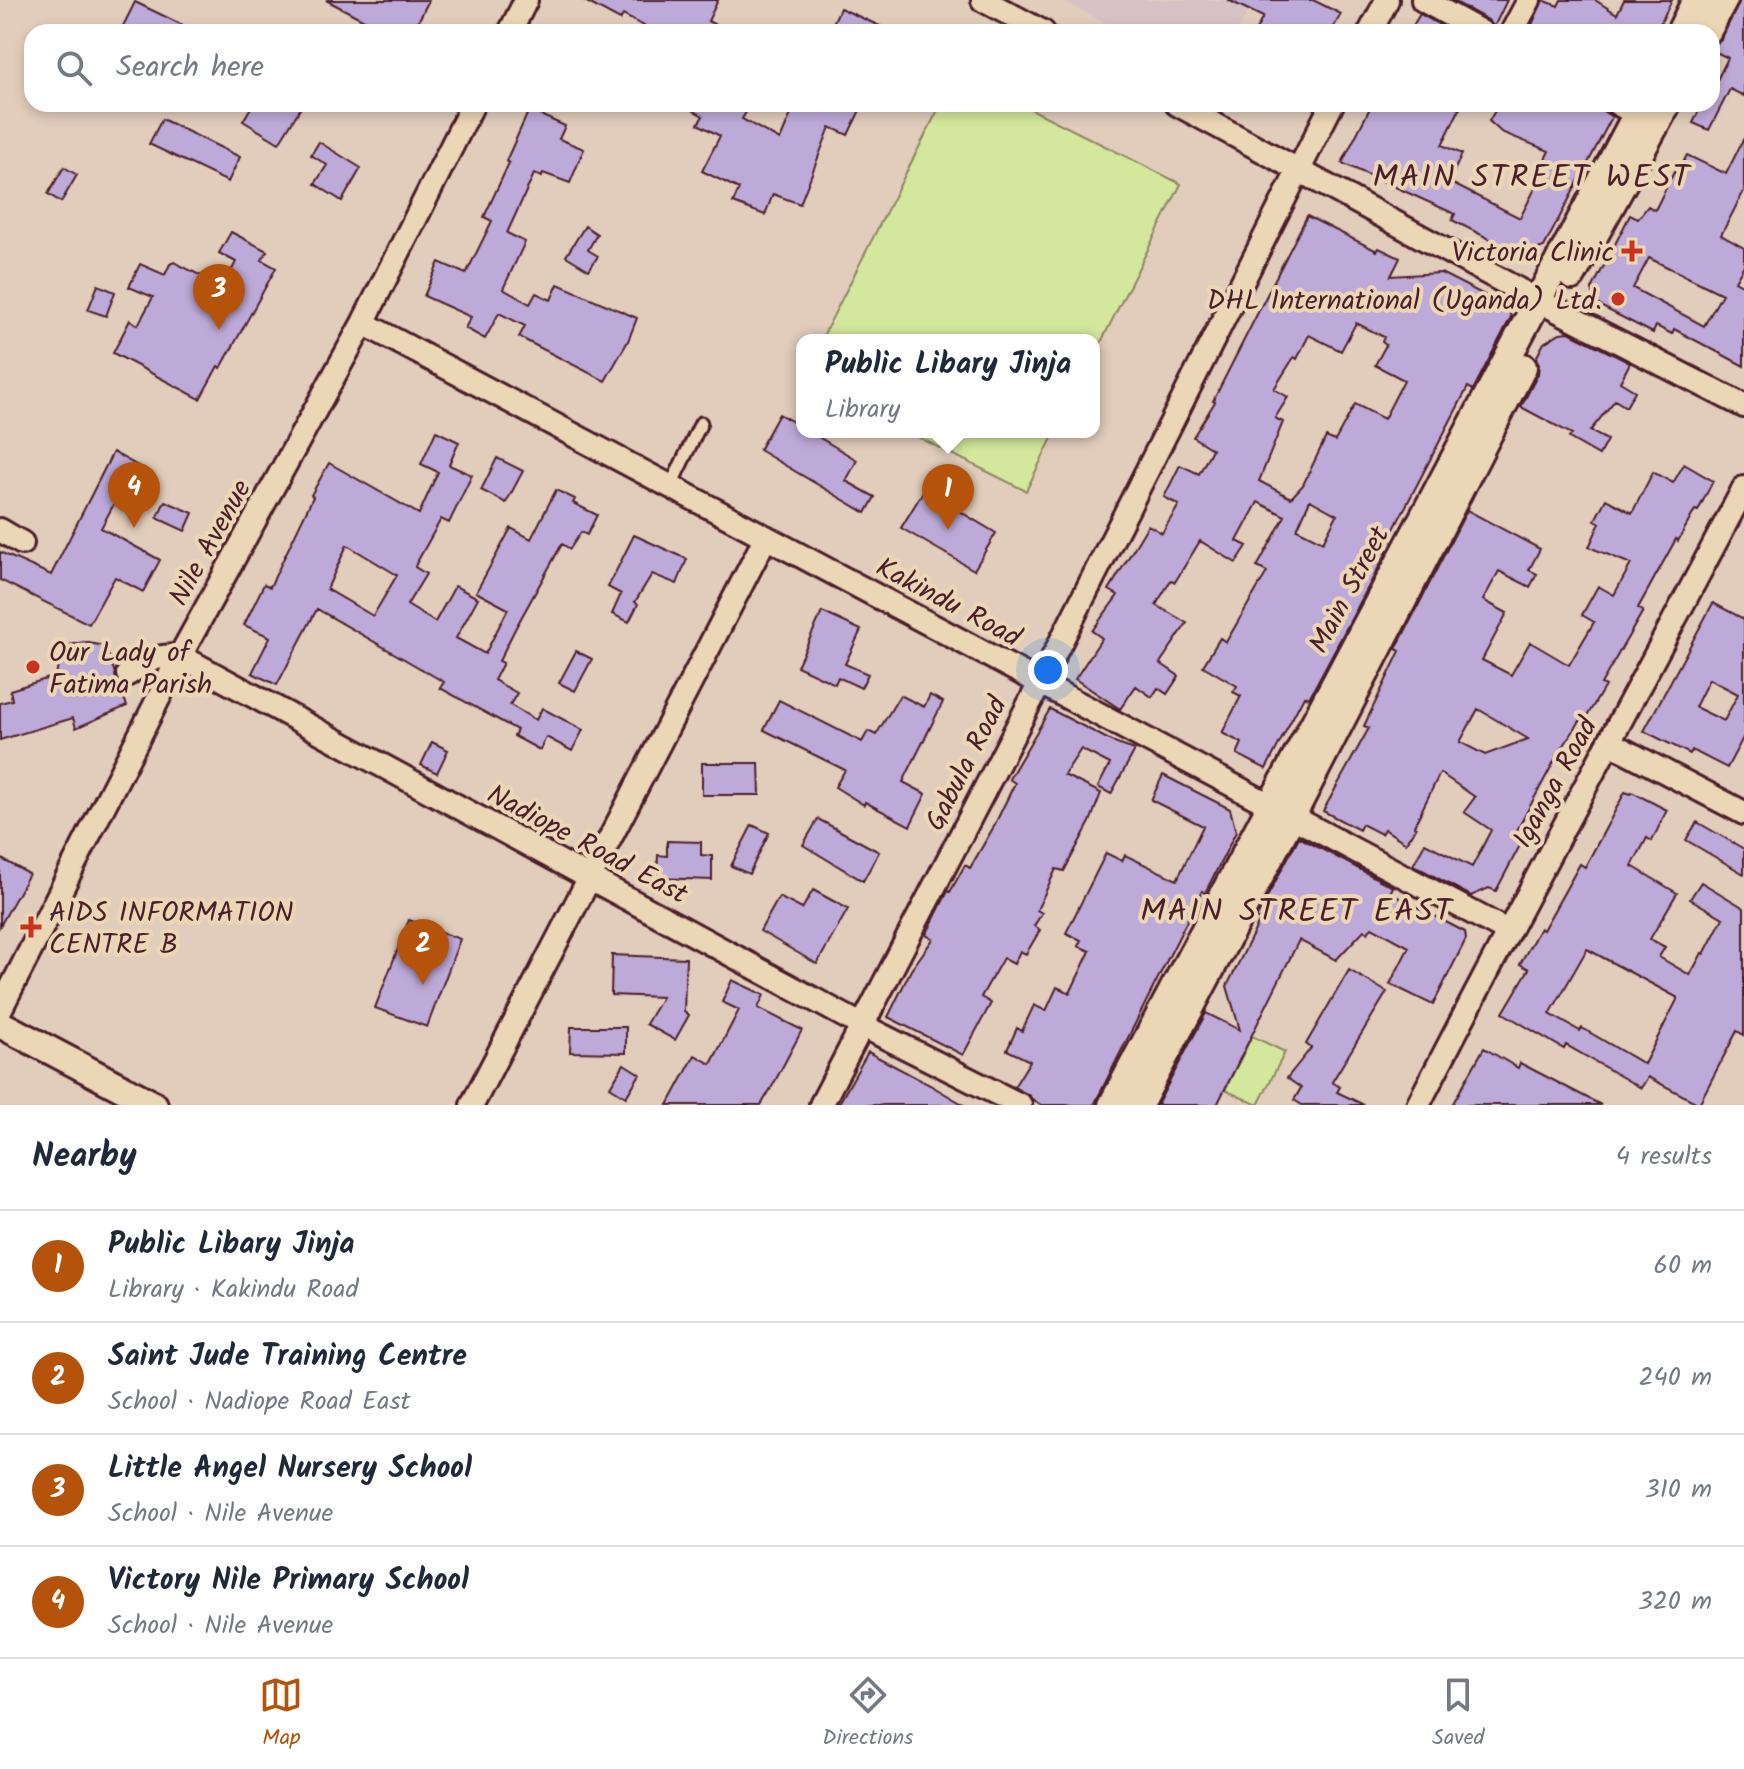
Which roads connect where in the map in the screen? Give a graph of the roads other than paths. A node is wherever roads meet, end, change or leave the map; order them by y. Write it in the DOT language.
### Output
graph roads {
  1 [pos="526,0"];
  2 [pos="983,0"];
  3 [pos="1387,0"];
  4 [pos="1423,0"];
  5 [pos="1529,0"];
  6 [pos="1696,0"];
  7 [pos="1724,0"];
  8 [pos="514,24"];
  9 [pos="1028,24"];
  10 [pos="1374,24"];
  11 [pos="1466,24"];
  12 [pos="1516,24"];
  13 [pos="1684,24"];
  14 [pos="1711,24"];
  15 [pos="469,112"];
  16 [pos="1192,112"];
  17 [pos="1328,112"];
  18 [pos="1631,112"];
  19 [pos="1662,112"];
  20 [pos="1298,169"];
  21 [pos="1546,305"];
  22 [pos="363,323"];
  23 [pos="1744,406"];
  24 [pos="701,423"];
  25 [pos="671,485"];
  26 [pos="1744,488"];
  27 [pos="0,530"];
  28 [pos="766,537"];
  29 [pos="22,543"];
  30 [pos="180,656"];
  31 [pos="128,674"];
  32 [pos="1040,683"];
  33 [pos="1610,743"];
  34 [pos="1281,810"];
  35 [pos="1744,813"];
  36 [pos="588,878"];
  37 [pos="1507,931"];
  38 [pos="0,1010"];
  39 [pos="0,1024"];
  40 [pos="863,1026"];
  41 [pos="154,1105"];
  42 [pos="472,1105"];
  43 [pos="821,1105"];
  44 [pos="1020,1105"];
  45 [pos="1112,1105"];
  46 [pos="1139,1105"];
  47 [pos="1418,1105"];
  1 -- 8 [label="street"];
  2 -- 9 [label="street"];
  3 -- 10 [label="street"];
  4 -- 11 [label="street"];
  5 -- 12 [label="street"];
  6 -- 13 [label="street"];
  7 -- 14 [label="street"];
  15 -- 22 [label="street, Nile Avenue"];
  16 -- 20 [label="street"];
  17 -- 20 [label="street, Gabula Road"];
  18 -- 21 [label="street, Main Street"];
  19 -- 21 [label="street, Main Street"];
  20 -- 21 [label="street"];
  20 -- 32 [label="street, Gabula Road"];
  21 -- 23 [label="street"];
  21 -- 34 [label="street, Main Street"];
  22 -- 25 [label="street, Kakindu Road"];
  22 -- 30 [label="street, Nile Avenue"];
  24 -- 25 [label="lane"];
  25 -- 28 [label="street, Kakindu Road"];
  26 -- 33 [label="street, Iganga Road"];
  27 -- 29 [label="street"];
  28 -- 32 [label="street, Kakindu Road"];
  28 -- 36 [label="street"];
  30 -- 31 [label="street"];
  30 -- 36 [label="street, Nadiope Road East"];
  30 -- 38 [label="street, Nile Avenue"];
  32 -- 34 [label="street, Kakindu Road"];
  32 -- 40 [label="street, Gabula Road"];
  33 -- 35 [label="street"];
  33 -- 37 [label="street, Iganga Road"];
  34 -- 37 [label="street, Kakindu Road"];
  34 -- 45 [label="street, Main Street"];
  34 -- 46 [label="street, Main Street"];
  36 -- 40 [label="street, Nadiope Road East"];
  36 -- 42 [label="street"];
  37 -- 47 [label="street, Iganga Road"];
  39 -- 41 [label="street"];
  40 -- 43 [label="street, Gabula Road"];
  40 -- 44 [label="street, Nadiope Road East"];
}
